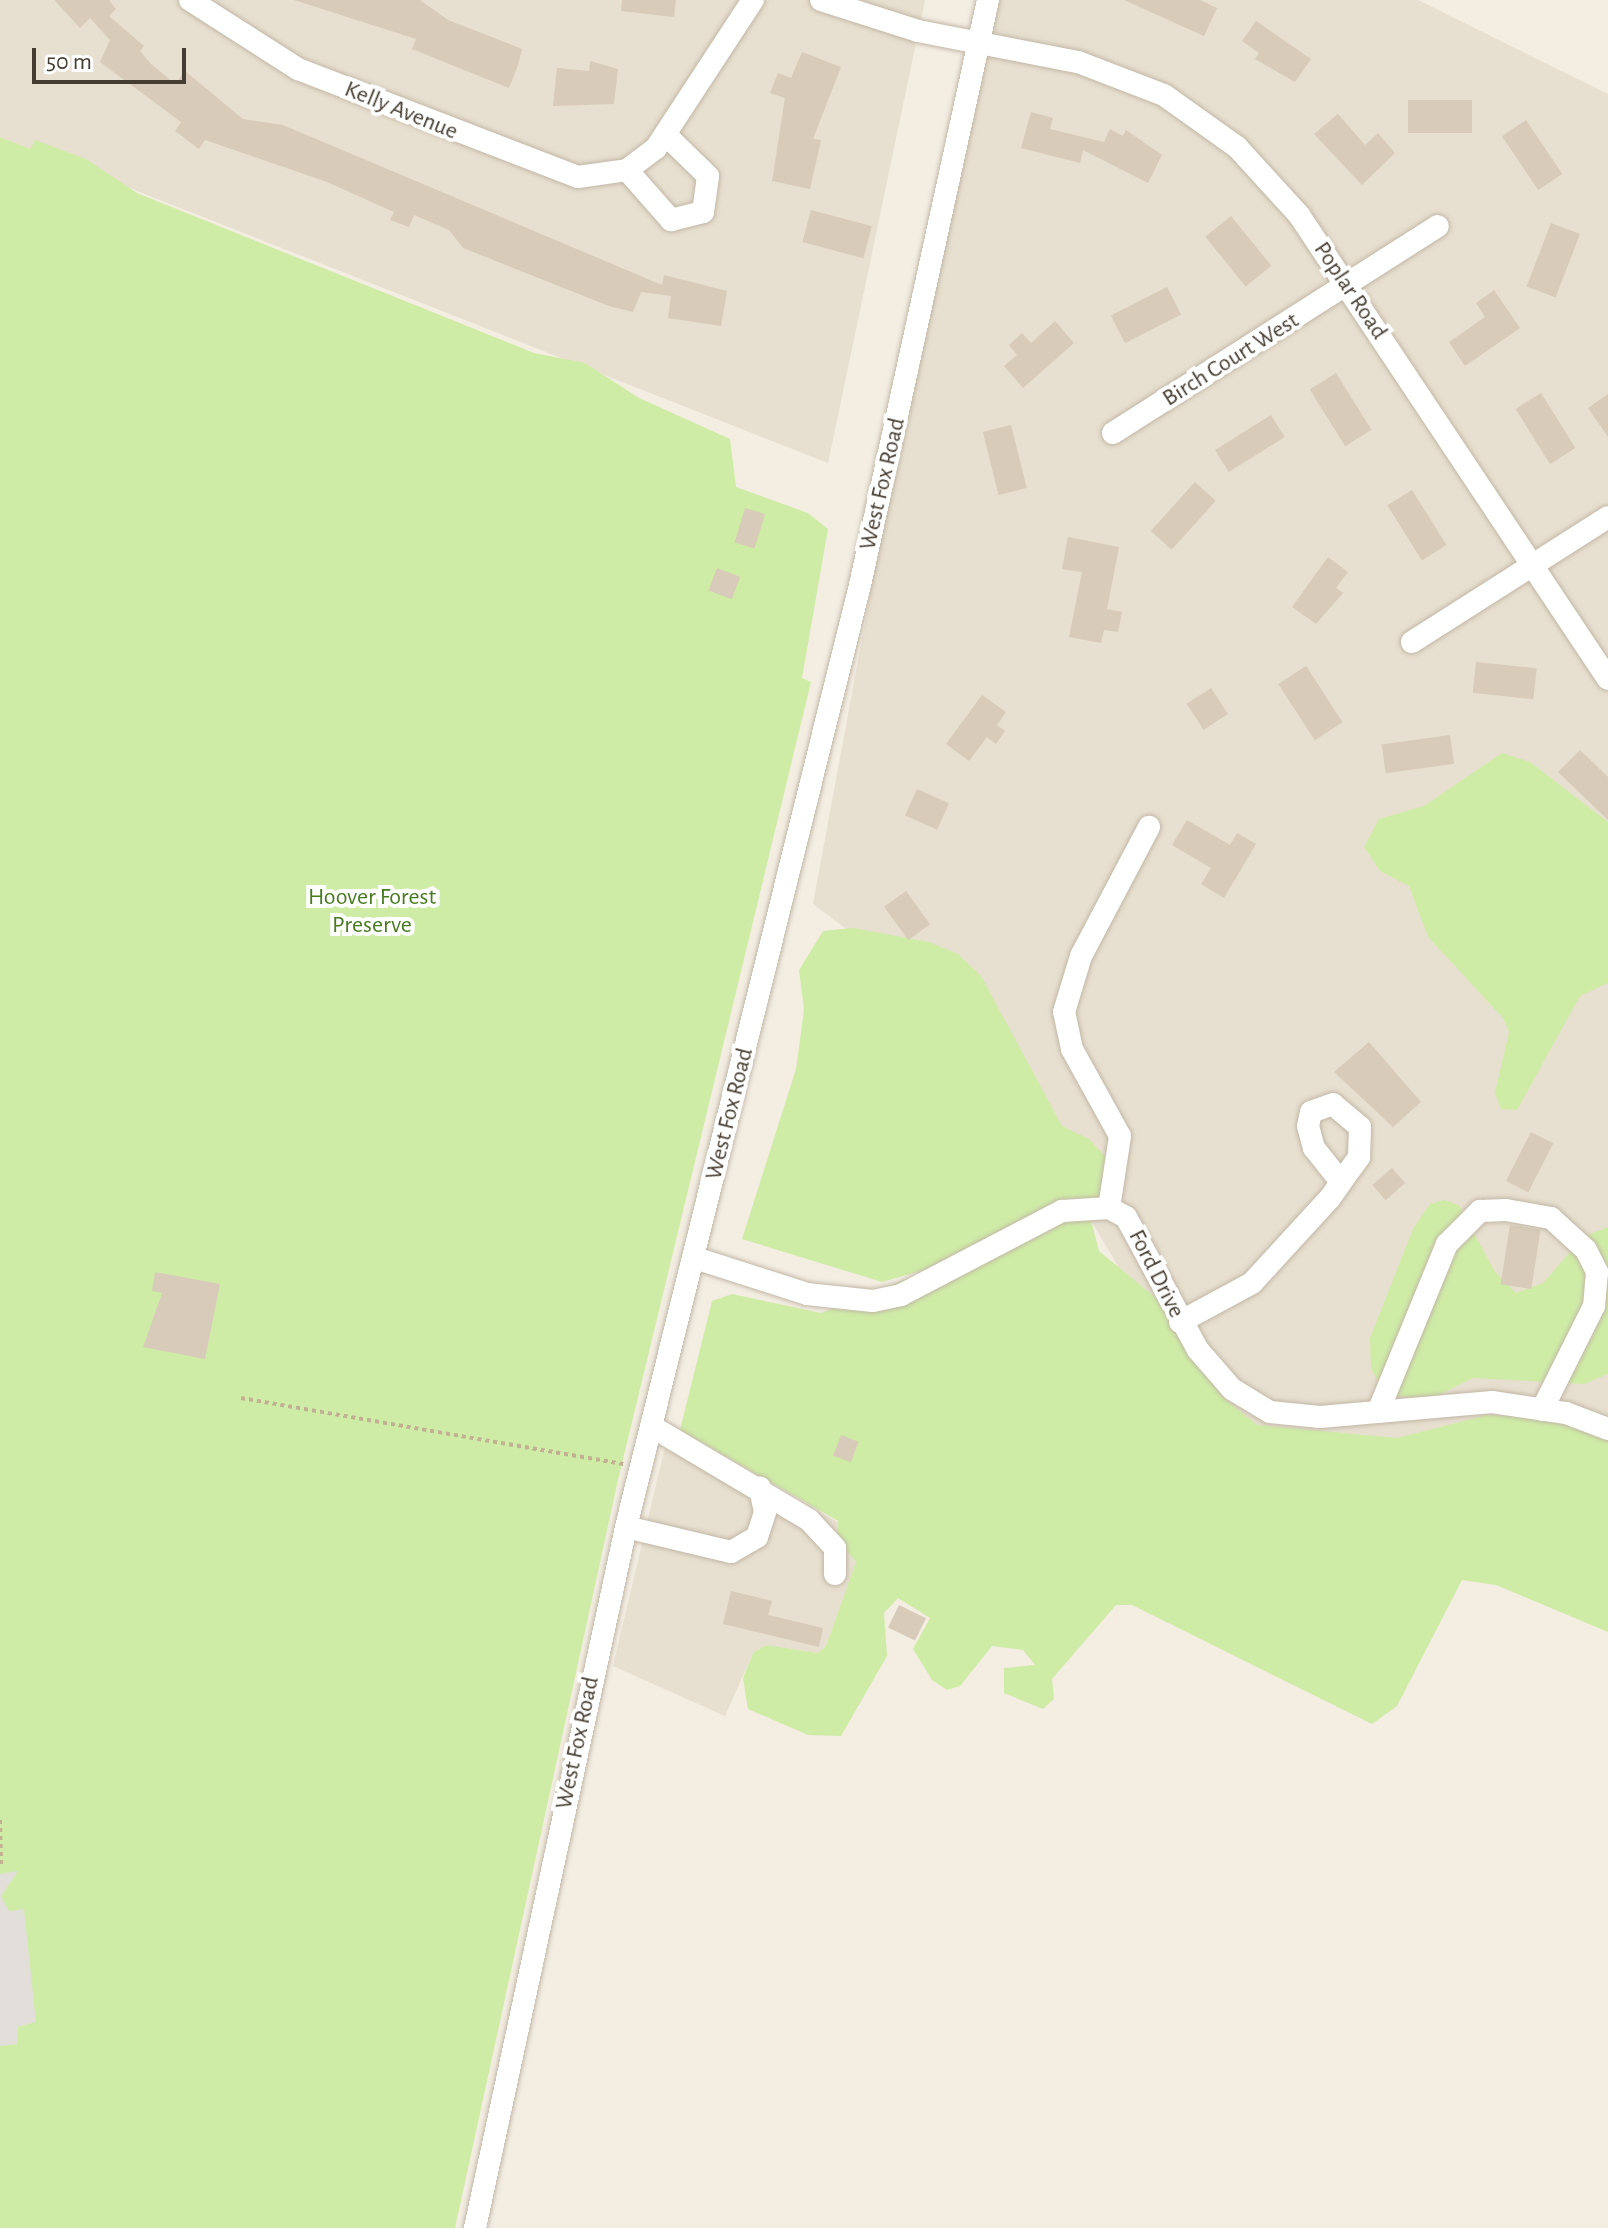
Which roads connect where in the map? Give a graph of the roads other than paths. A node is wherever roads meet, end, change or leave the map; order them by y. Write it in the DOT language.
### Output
graph roads {
  1 [pos="190,0"];
  2 [pos="753,0"];
  3 [pos="821,0"];
  4 [pos="988,0"];
  5 [pos="980,42"];
  6 [pos="666,135"];
  7 [pos="627,170"];
  8 [pos="1438,226"];
  9 [pos="1348,287"];
  10 [pos="1113,433"];
  11 [pos="1608,517"];
  12 [pos="1530,566"];
  13 [pos="1412,642"];
  14 [pos="1608,679"];
  15 [pos="1149,827"];
  16 [pos="1341,1182"];
  17 [pos="1109,1208"];
  18 [pos="695,1258"];
  19 [pos="1180,1322"];
  20 [pos="1542,1410"];
  21 [pos="1378,1412"];
  22 [pos="651,1426"];
  23 [pos="1608,1429"];
  24 [pos="760,1488"];
  25 [pos="626,1527"];
  26 [pos="835,1574"];
  27 [pos="475,2228"];
  1 -- 7 [label="street, Kelly Avenue"];
  2 -- 6 [label="street"];
  3 -- 5 [label="street, Poplar Road"];
  4 -- 5 [label="street, West Fox Road"];
  5 -- 9 [label="street, Poplar Road"];
  5 -- 18 [label="street, West Fox Road"];
  6 -- 7 [label="street"];
  6 -- 7 [label="street"];
  8 -- 9 [label="street, Birch Court West"];
  9 -- 10 [label="street, Birch Court West"];
  9 -- 12 [label="street, Poplar Road"];
  11 -- 12 [label="street"];
  12 -- 13 [label="street"];
  12 -- 14 [label="street, Poplar Road"];
  15 -- 17 [label="street"];
  16 -- 19 [label="street"];
  17 -- 18 [label="street, Ford Drive"];
  17 -- 19 [label="street, Ford Drive"];
  18 -- 22 [label="street, West Fox Road"];
  19 -- 21 [label="street, Ford Drive"];
  20 -- 21 [label="street, Ford Drive"];
  20 -- 21 [label="street"];
  20 -- 23 [label="street, Ford Drive"];
  22 -- 24 [label="street"];
  22 -- 25 [label="street, West Fox Road"];
  24 -- 25 [label="street"];
  24 -- 26 [label="street"];
  25 -- 27 [label="street, West Fox Road"];
}
